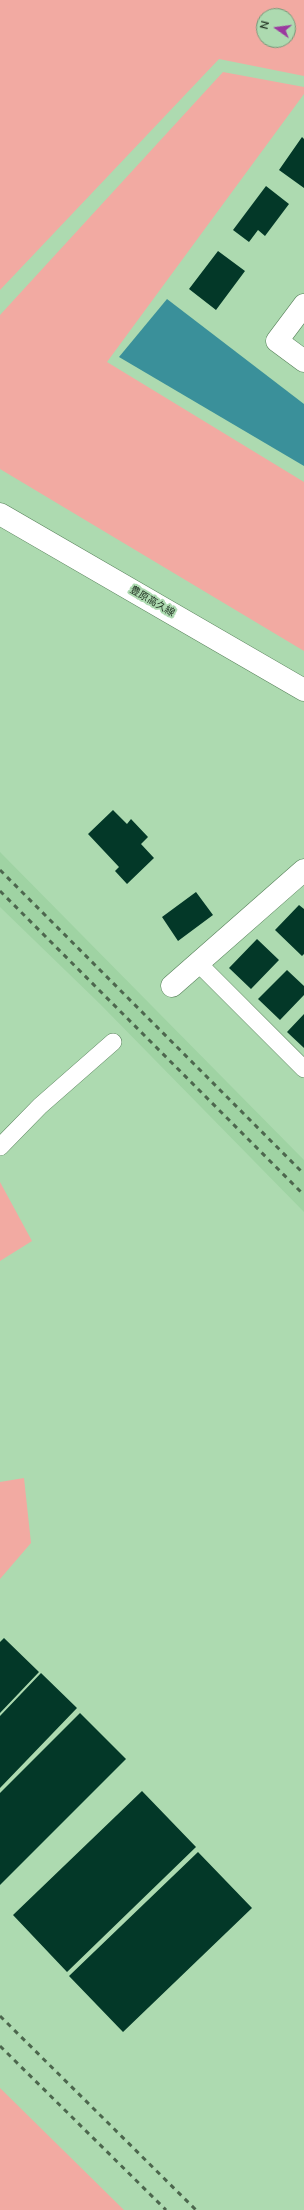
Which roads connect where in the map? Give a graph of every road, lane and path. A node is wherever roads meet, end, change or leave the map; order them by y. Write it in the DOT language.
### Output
graph roads {
  1 [pos="304,305"];
  2 [pos="304,361"];
  3 [pos="0,514"];
  4 [pos="304,690"];
  5 [pos="304,870"];
  6 [pos="197,962"];
  7 [pos="172,986"];
  8 [pos="113,1042"];
  9 [pos="304,1069"];
  10 [pos="0,1147"];
  1 -- 2 [label="main road"];
  3 -- 4 [label="main road, 豊原高久線"];
  5 -- 6 [label="main road"];
  6 -- 7 [label="main road"];
  6 -- 9 [label="lane"];
  8 -- 10 [label="lane"];
}
